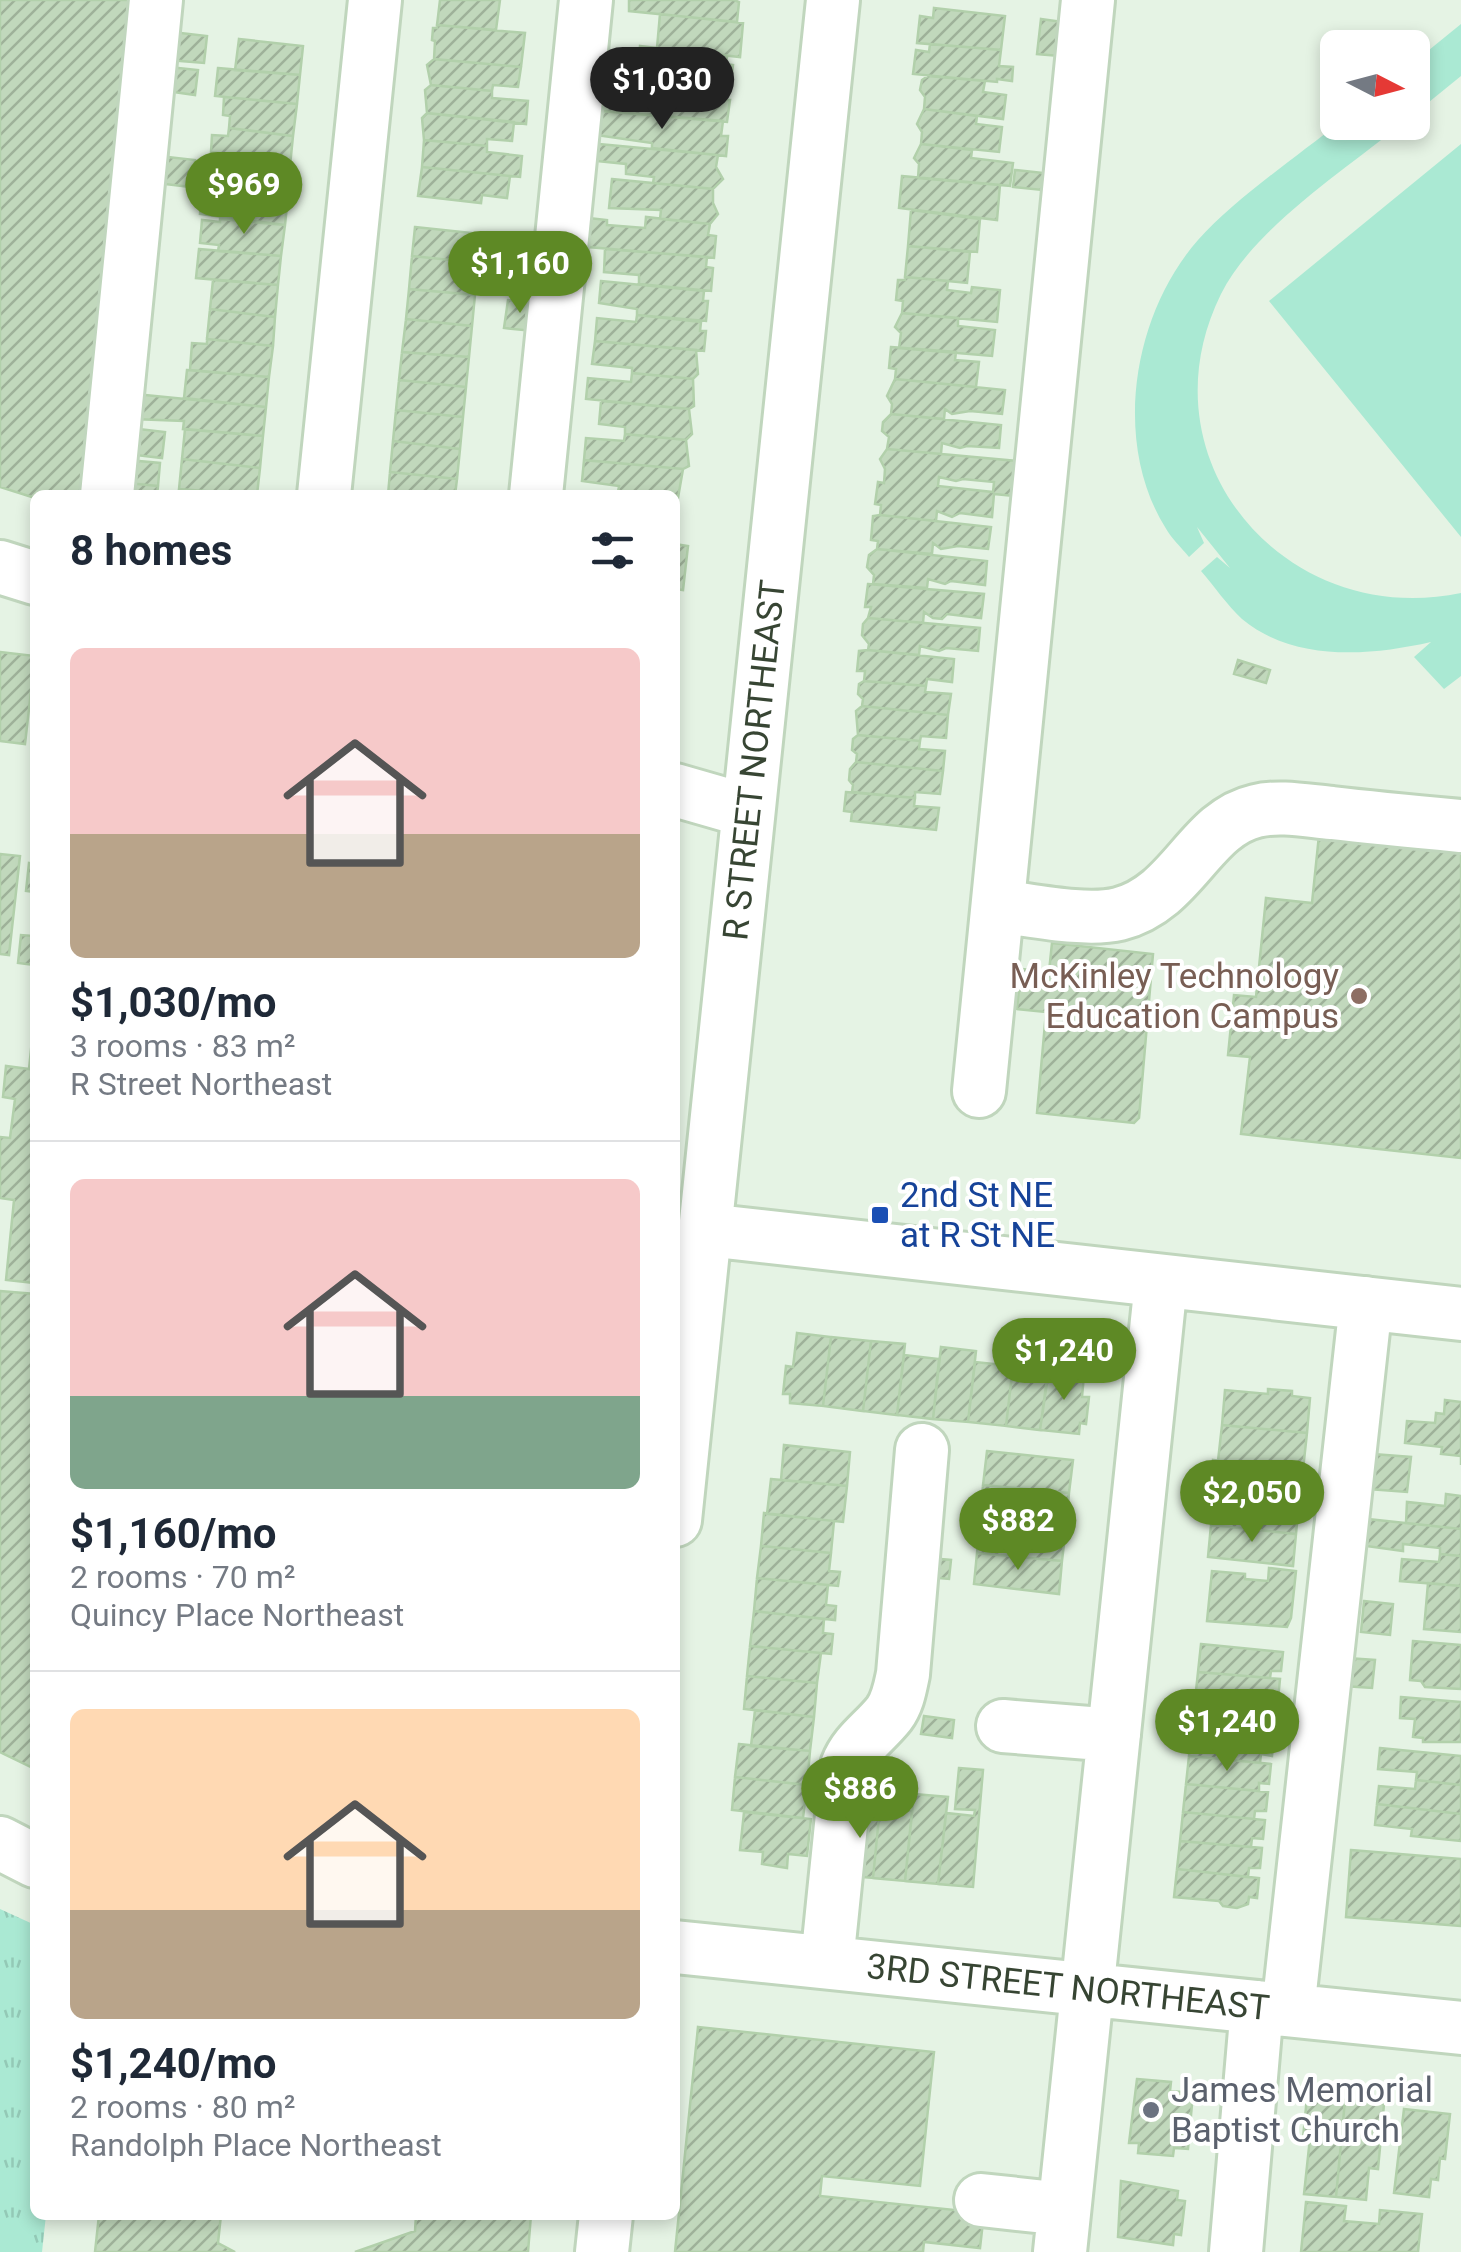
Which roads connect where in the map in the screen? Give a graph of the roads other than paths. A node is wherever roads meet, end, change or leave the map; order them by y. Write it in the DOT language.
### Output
graph roads {
  1 [pos="156,0"];
  2 [pos="374,0"];
  3 [pos="586,0"];
  4 [pos="832,0"];
  5 [pos="1088,0"];
  6 [pos="107,490"];
  7 [pos="325,490"];
  8 [pos="537,490"];
  9 [pos="0,567"];
  10 [pos="30,576"];
  11 [pos="680,792"];
  12 [pos="748,812"];
  13 [pos="1461,826"];
  14 [pos="998,906"];
  15 [pos="979,1091"];
  16 [pos="707,1230"];
  17 [pos="1160,1282"];
  18 [pos="1366,1304"];
  19 [pos="1461,1314"];
  20 [pos="922,1450"];
  21 [pos="680,1475"];
  22 [pos="1003,1726"];
  23 [pos="1114,1736"];
  24 [pos="0,1843"];
  25 [pos="30,1859"];
  26 [pos="680,1947"];
  27 [pos="827,1962"];
  28 [pos="1088,1989"];
  29 [pos="1272,2008"];
  30 [pos="1461,2028"];
  31 [pos="981,2200"];
  32 [pos="605,2220"];
  33 [pos="1062,2231"];
  34 [pos="602,2252"];
  35 [pos="1236,2252"];
  1 -- 6 [label="street"];
  2 -- 7 [label="street"];
  3 -- 8 [label="street"];
  4 -- 12 [label="street, R STREET NORTHEAST"];
  5 -- 14 [label="street"];
  9 -- 10 [label="street"];
  11 -- 12 [label="street"];
  12 -- 16 [label="street, R STREET NORTHEAST"];
  13 -- 14 [label="street"];
  14 -- 15 [label="street"];
  16 -- 17 [label="street"];
  16 -- 21 [label="street, R STREET NORTHEAST"];
  17 -- 18 [label="street"];
  17 -- 23 [label="street"];
  18 -- 19 [label="street"];
  18 -- 29 [label="street"];
  20 -- 27 [label="street"];
  22 -- 23 [label="street"];
  23 -- 28 [label="street"];
  24 -- 25 [label="street"];
  26 -- 27 [label="street, 3RD STREET NORTHEAST"];
  27 -- 28 [label="street, 3RD STREET NORTHEAST"];
  28 -- 29 [label="street, 3RD STREET NORTHEAST"];
  28 -- 33 [label="street"];
  29 -- 30 [label="street, 3RD STREET NORTHEAST"];
  29 -- 35 [label="street"];
  31 -- 33 [label="street"];
  32 -- 34 [label="street"];
}
